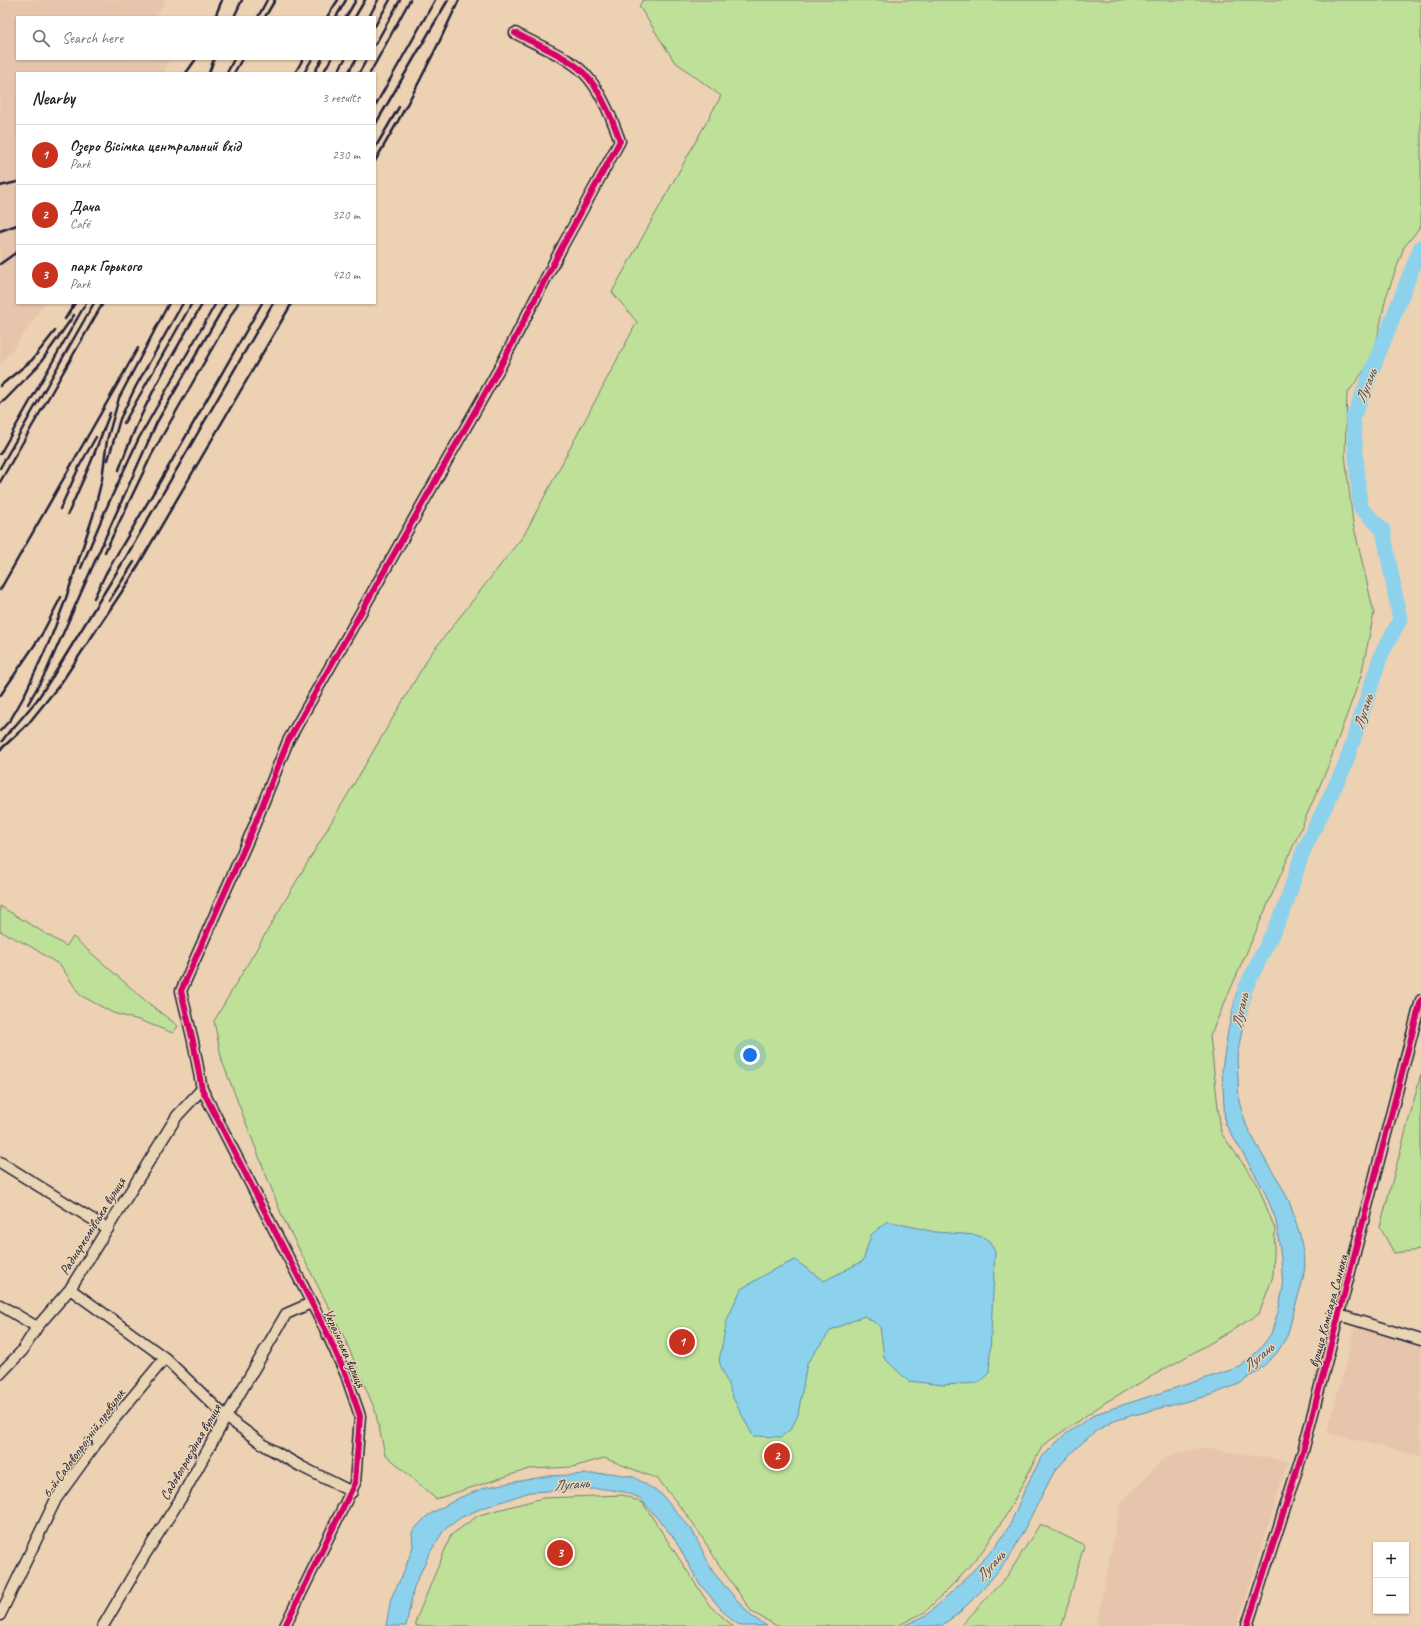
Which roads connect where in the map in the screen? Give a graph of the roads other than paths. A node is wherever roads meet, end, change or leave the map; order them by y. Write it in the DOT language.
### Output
graph roads {
  1 [pos="515,33"];
  2 [pos="1421,1000"];
  3 [pos="202,1089"];
  4 [pos="0,1162"];
  5 [pos="108,1229"];
  6 [pos="70,1289"];
  7 [pos="311,1304"];
  8 [pos="0,1305"];
  9 [pos="1339,1315"];
  10 [pos="37,1327"];
  11 [pos="1421,1340"];
  12 [pos="165,1358"];
  13 [pos="0,1374"];
  14 [pos="226,1417"];
  15 [pos="352,1492"];
  16 [pos="0,1615"];
  17 [pos="103,1626"];
  18 [pos="285,1626"];
  19 [pos="1247,1626"];
  1 -- 3 [label="street, Українська вулиця"];
  2 -- 9 [label="street, вулиця Комісара Санюка"];
  3 -- 5 [label="street, Раднаркомівська вулиця"];
  3 -- 7 [label="street, Українська вулиця"];
  4 -- 5 [label="street"];
  5 -- 6 [label="street, Раднаркомівська вулиця"];
  6 -- 10 [label="street, Раднаркомівська вулиця"];
  6 -- 12 [label="street"];
  7 -- 14 [label="street, Садовопроєздная вулиця"];
  7 -- 15 [label="street, Українська вулиця"];
  8 -- 10 [label="street"];
  9 -- 11 [label="street"];
  9 -- 19 [label="street, вулиця Комісара Санюка"];
  10 -- 13 [label="street, Раднаркомівська вулиця"];
  12 -- 14 [label="street"];
  12 -- 16 [label="street, 6-й Садовопроїзній провулок"];
  14 -- 15 [label="street"];
  14 -- 17 [label="street, Садовопроєздная вулиця"];
  15 -- 18 [label="street, Українська вулиця"];
}
